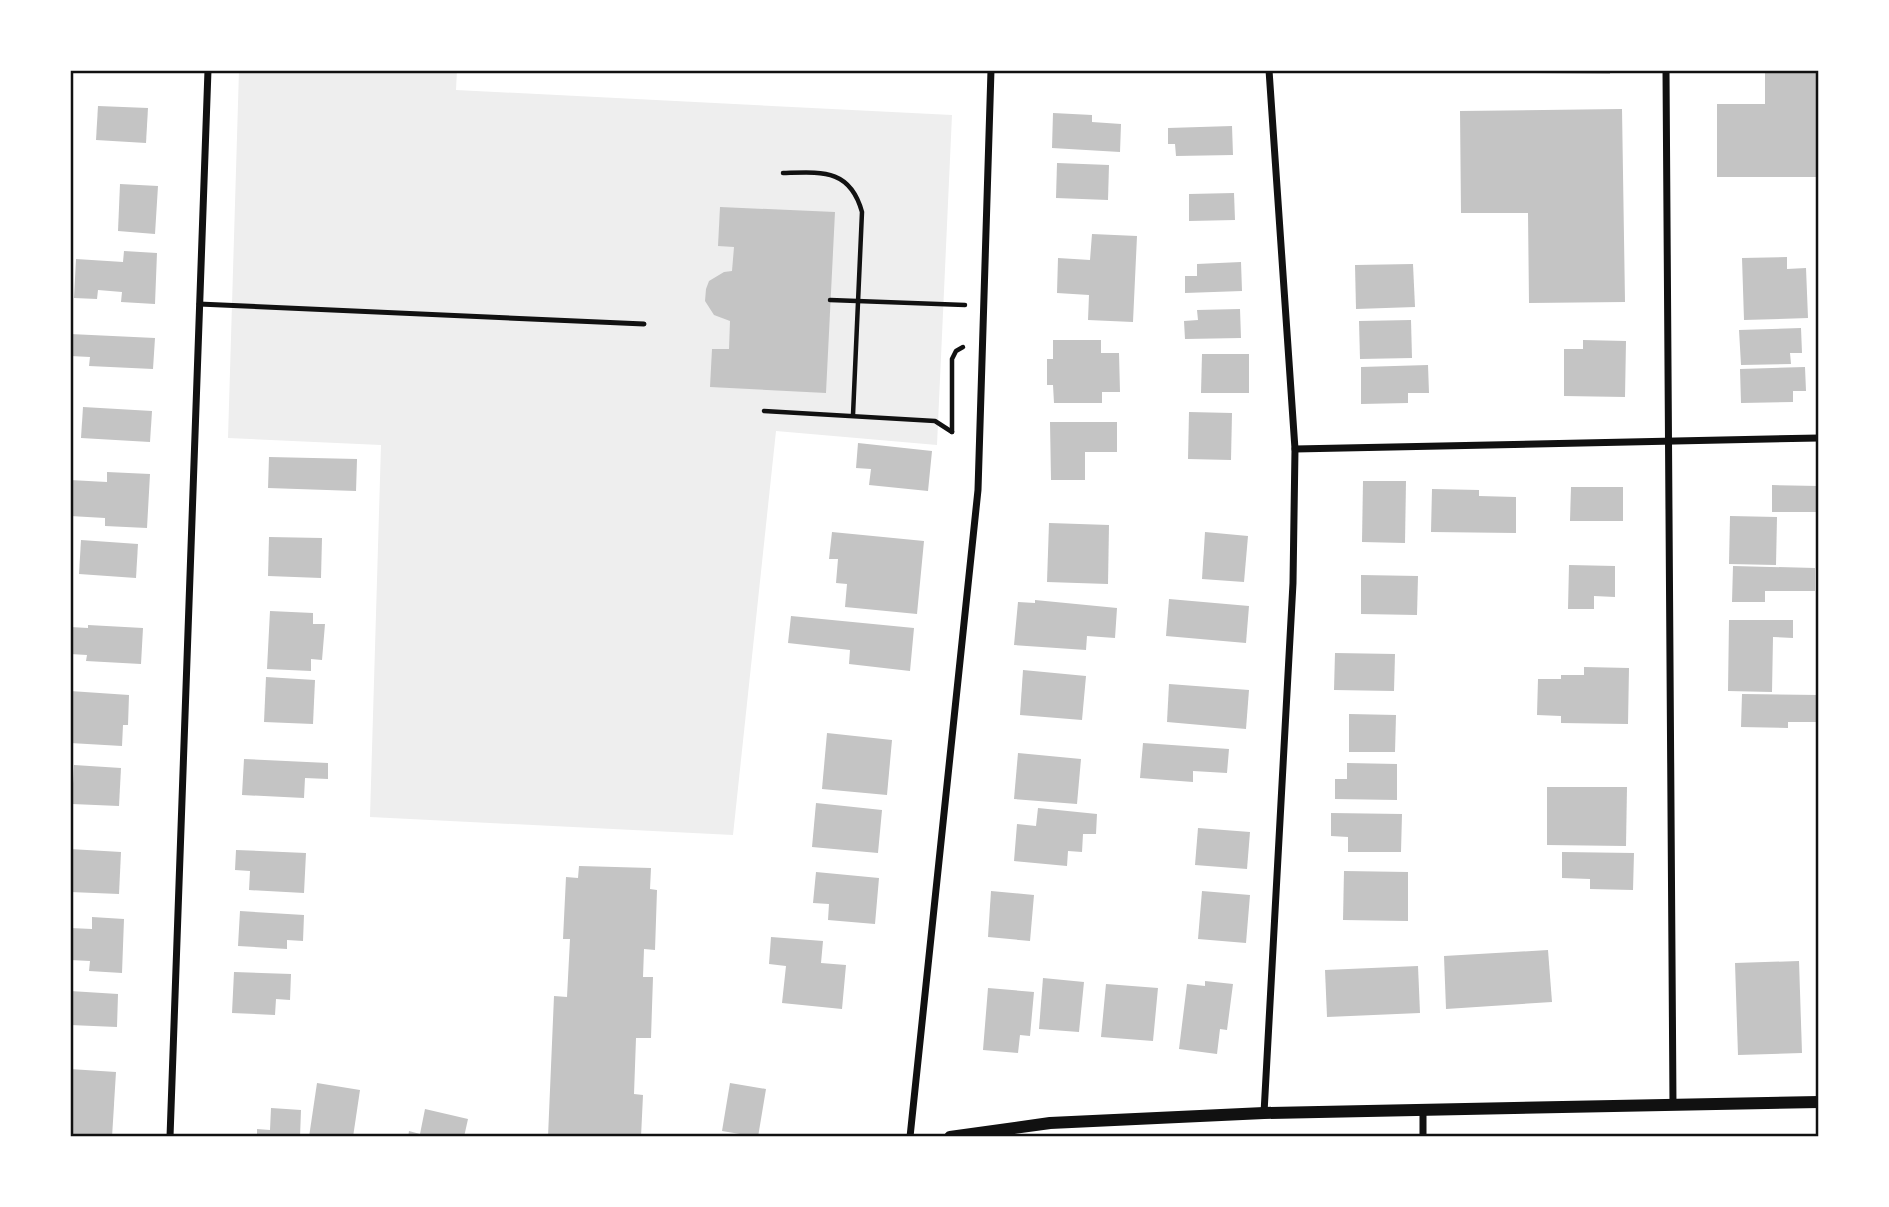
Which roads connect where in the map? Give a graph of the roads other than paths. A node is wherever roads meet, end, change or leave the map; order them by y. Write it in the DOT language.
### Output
graph roads {
  1 [pos="208,70"];
  2 [pos="991,70"];
  3 [pos="1269,70"];
  4 [pos="1665,70"];
  5 [pos="199,304"];
  6 [pos="644,324"];
  7 [pos="1819,438"];
  8 [pos="1668,440"];
  9 [pos="1295,449"];
  10 [pos="1819,1102"];
  11 [pos="1673,1105"];
  12 [pos="1423,1109"];
  13 [pos="1264,1113"];
  14 [pos="170,1137"];
  15 [pos="910,1137"];
  16 [pos="950,1137"];
  17 [pos="1423,1137"];
  1 -- 5 [label="street"];
  2 -- 15 [label="street"];
  3 -- 9 [label="street"];
  4 -- 8 [label="street"];
  5 -- 6 [label="lane"];
  5 -- 14 [label="street"];
  7 -- 8 [label="street"];
  8 -- 9 [label="street"];
  8 -- 11 [label="street"];
  9 -- 13 [label="street"];
  10 -- 11 [label="street"];
  11 -- 12 [label="street"];
  12 -- 13 [label="street"];
  12 -- 17 [label="street"];
  13 -- 16 [label="street"];
}
